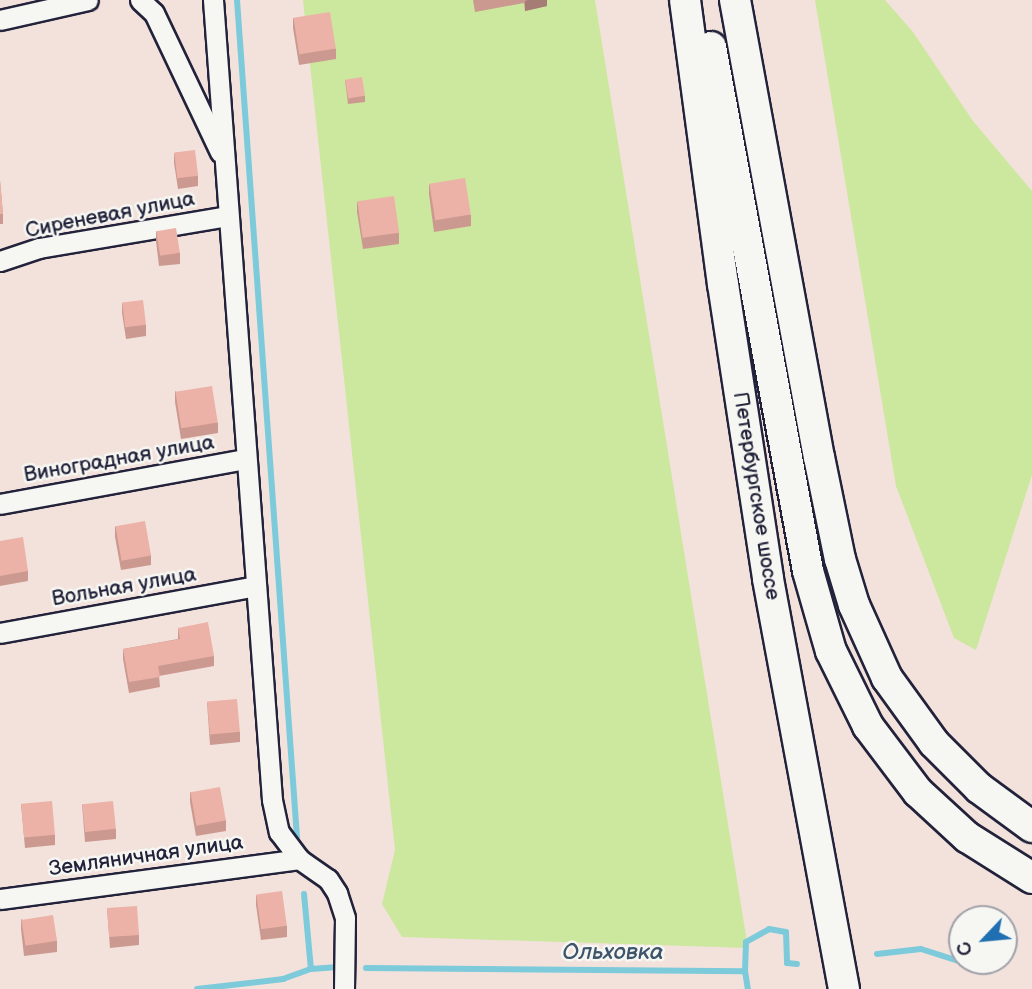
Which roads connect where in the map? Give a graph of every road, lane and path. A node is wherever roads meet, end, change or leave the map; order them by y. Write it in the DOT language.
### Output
graph roads {
  1 [pos="88,0"];
  2 [pos="140,0"];
  3 [pos="213,0"];
  4 [pos="685,0"];
  5 [pos="702,0"];
  6 [pos="735,0"];
  7 [pos="0,20"];
  8 [pos="225,162"];
  9 [pos="228,216"];
  10 [pos="0,261"];
  11 [pos="246,459"];
  12 [pos="0,504"];
  13 [pos="256,586"];
  14 [pos="0,633"];
  15 [pos="1032,827"];
  16 [pos="299,859"];
  17 [pos="1032,878"];
  18 [pos="0,899"];
  19 [pos="344,989"];
  20 [pos="844,989"];
  1 -- 7 [label="street"];
  2 -- 8 [label="street"];
  3 -- 8 [label="street"];
  4 -- 20 [label="main road, Петербургское шоссе"];
  5 -- 17 [label="main road"];
  6 -- 15 [label="main road"];
  8 -- 9 [label="street"];
  9 -- 10 [label="street, Сиреневая улица"];
  9 -- 11 [label="street"];
  11 -- 12 [label="street, Виноградная улица"];
  11 -- 13 [label="street"];
  13 -- 14 [label="street, Вольная улица"];
  13 -- 16 [label="street"];
  16 -- 18 [label="street, Земляничная улица"];
  16 -- 19 [label="street"];
}
